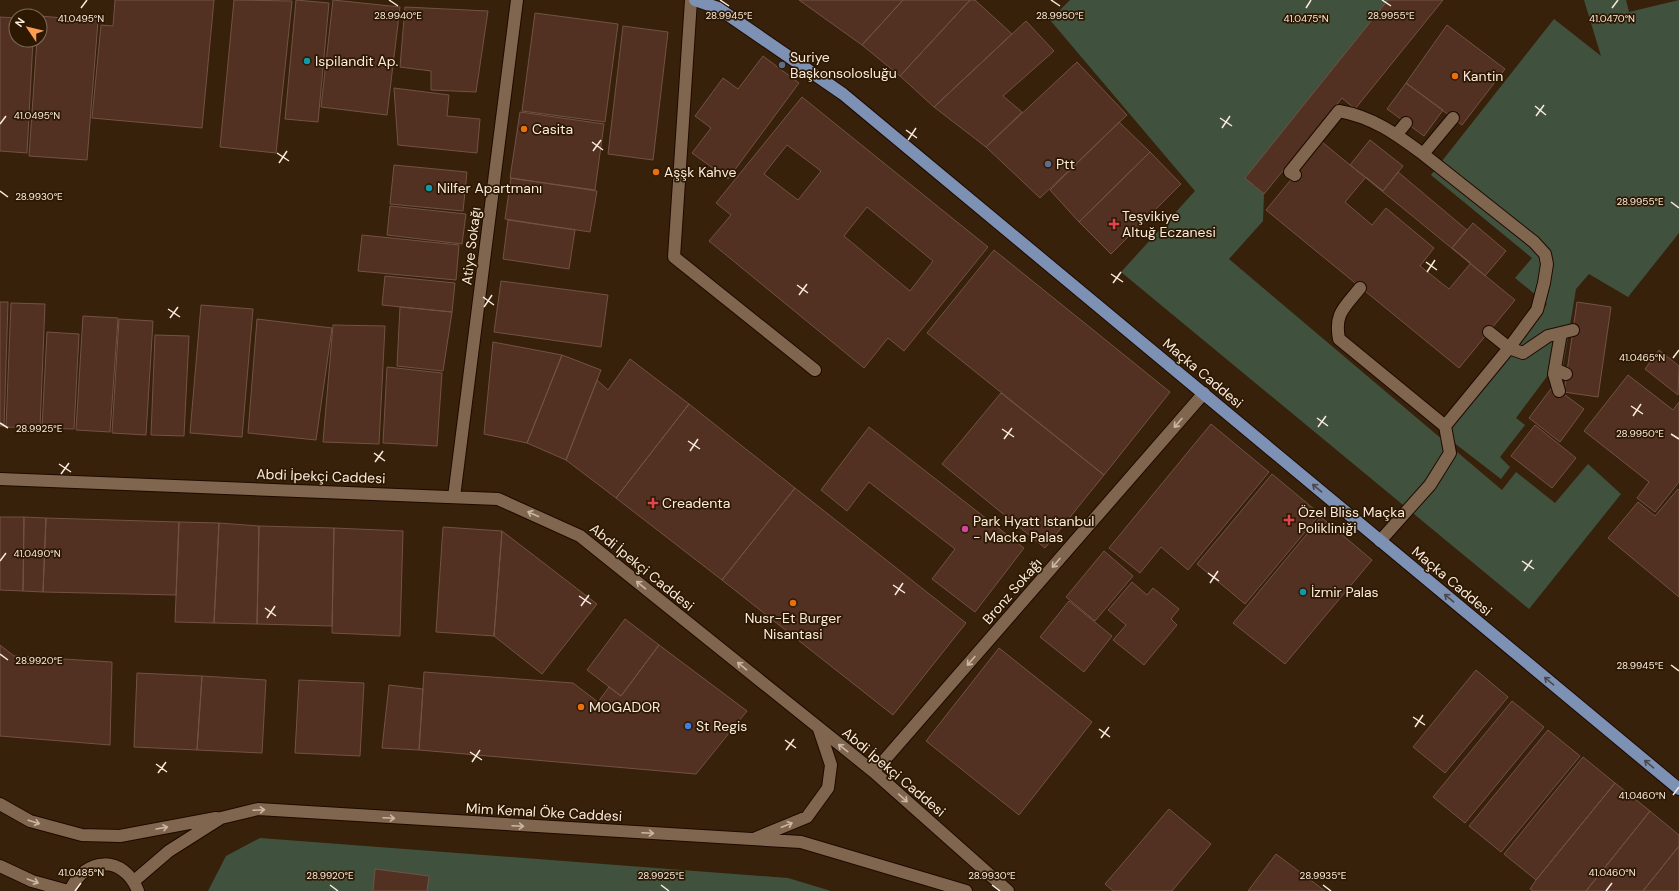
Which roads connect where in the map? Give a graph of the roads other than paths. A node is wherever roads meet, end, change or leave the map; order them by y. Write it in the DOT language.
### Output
graph roads {
  1 [pos="517,0"];
  2 [pos="691,0"];
  3 [pos="695,0"];
  4 [pos="1453,118"];
  5 [pos="1406,123"];
  6 [pos="1397,134"];
  7 [pos="1423,154"];
  8 [pos="1294,167"];
  9 [pos="1360,288"];
  10 [pos="1573,330"];
  11 [pos="1489,332"];
  12 [pos="1561,333"];
  13 [pos="1509,348"];
  14 [pos="815,370"];
  15 [pos="1559,391"];
  16 [pos="1204,393"];
  17 [pos="1445,426"];
  18 [pos="0,479"];
  19 [pos="454,496"];
  20 [pos="1380,541"];
  21 [pos="819,729"];
  22 [pos="874,772"];
  23 [pos="1679,789"];
  24 [pos="0,804"];
  25 [pos="221,818"];
  26 [pos="751,840"];
  27 [pos="0,866"];
  28 [pos="136,886"];
  29 [pos="69,891"];
  30 [pos="966,891"];
  31 [pos="1008,891"];
  1 -- 19 [label="street, Atiye Sokağı"];
  2 -- 14 [label="street"];
  3 -- 16 [label="main road, Maçka Caddesi"];
  4 -- 7 [label="street"];
  5 -- 6 [label="street"];
  6 -- 7 [label="street"];
  6 -- 8 [label="street"];
  7 -- 13 [label="street"];
  9 -- 17 [label="street"];
  10 -- 12 [label="street"];
  11 -- 13 [label="street"];
  12 -- 13 [label="street"];
  12 -- 15 [label="street"];
  13 -- 17 [label="street"];
  20 -- 16 [label="main road, Maçka Caddesi, one-way"];
  16 -- 22 [label="street, Bronz Sokağı, one-way"];
  17 -- 20 [label="street"];
  18 -- 19 [label="street, Abdi İpekçi Caddesi"];
  21 -- 19 [label="street, Abdi İpekçi Caddesi, one-way"];
  23 -- 20 [label="main road, Maçka Caddesi, one-way"];
  22 -- 21 [label="street, Abdi İpekçi Caddesi, one-way"];
  26 -- 21 [label="street, one-way"];
  22 -- 31 [label="street, Abdi İpekçi Caddesi, one-way"];
  24 -- 25 [label="street, one-way"];
  25 -- 26 [label="street, Mim Kemal Öke Caddesi, one-way"];
  25 -- 28 [label="street, Mim Kemal Öke Caddesi"];
  26 -- 30 [label="street, Mim Kemal Öke Caddesi"];
  27 -- 29 [label="street, one-way"];
  28 -- 29 [label="street"];
}
